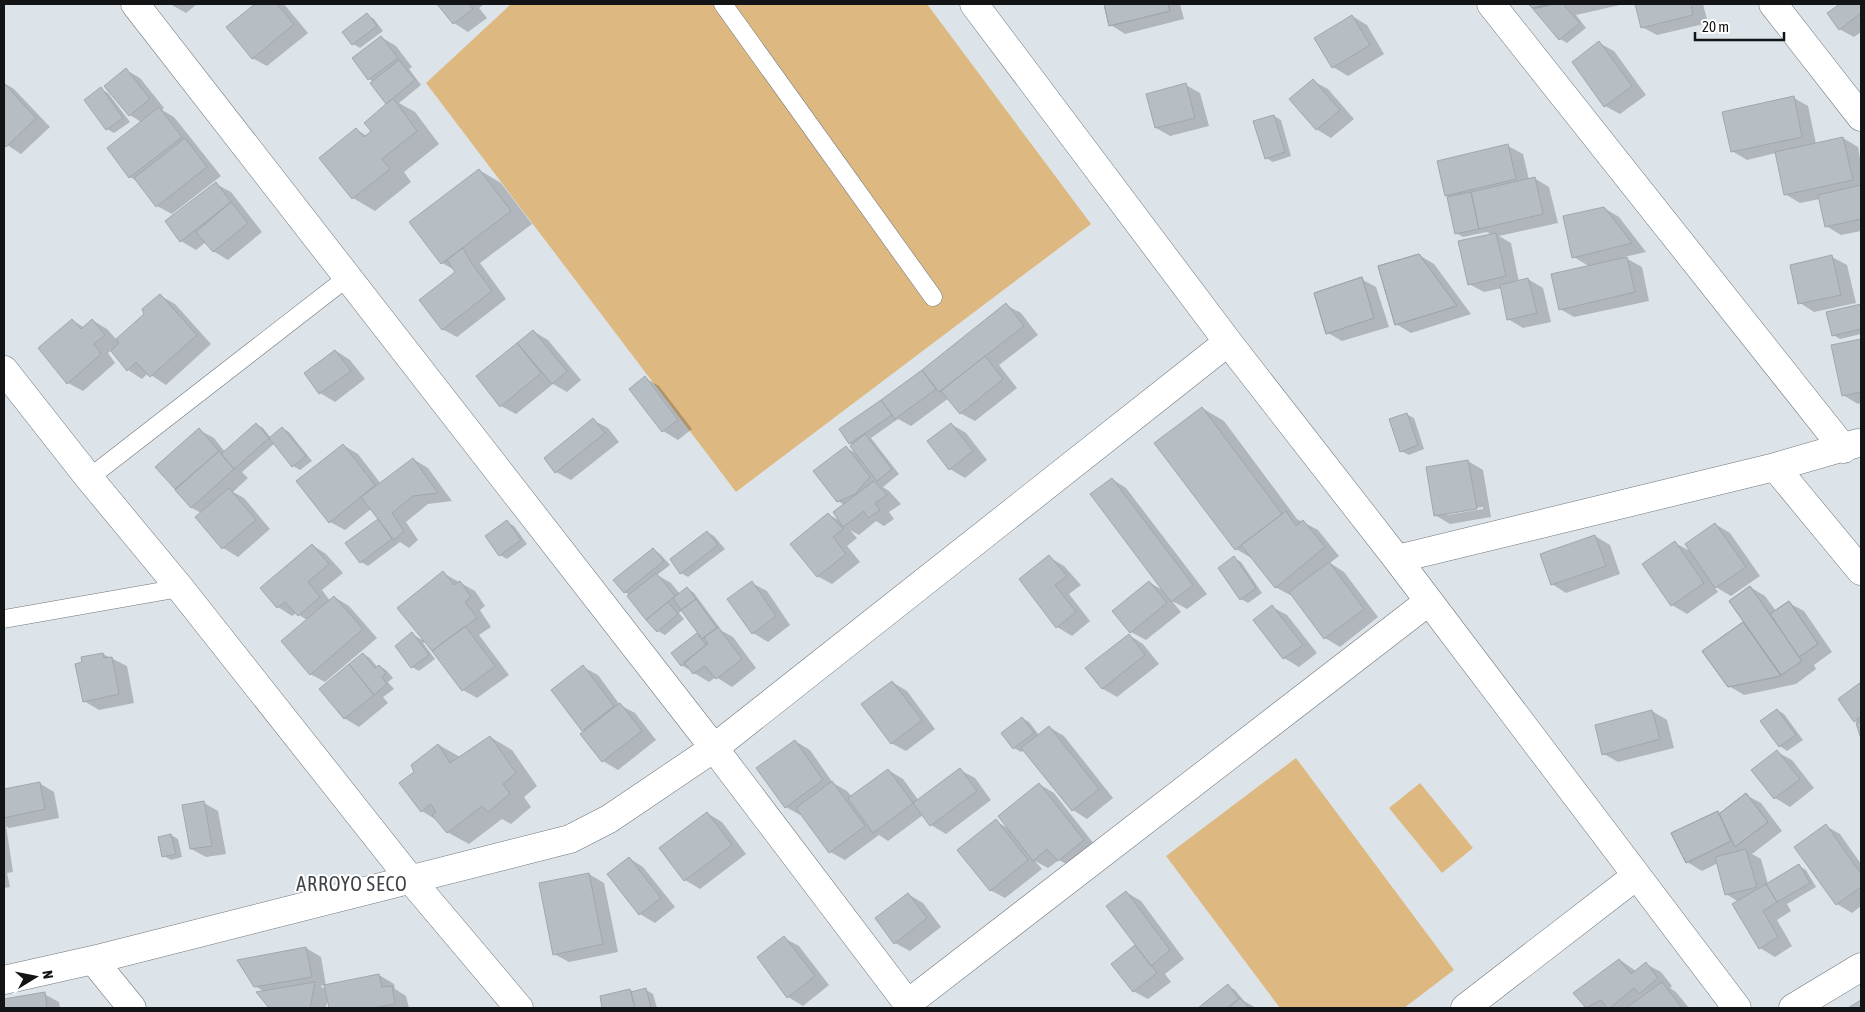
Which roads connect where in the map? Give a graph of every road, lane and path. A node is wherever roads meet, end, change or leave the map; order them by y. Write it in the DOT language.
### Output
graph roads {
  1 [pos="135,4"];
  2 [pos="723,4"];
  3 [pos="974,4"];
  4 [pos="1491,4"];
  5 [pos="1773,4"];
  6 [pos="1861,117"];
  7 [pos="348,277"];
  8 [pos="933,297"];
  9 [pos="1228,342"];
  10 [pos="4,370"];
  11 [pos="1853,445"];
  12 [pos="1774,467"];
  13 [pos="89,478"];
  14 [pos="1397,559"];
  15 [pos="1861,570"];
  16 [pos="180,588"];
  17 [pos="1428,602"];
  18 [pos="4,619"];
  19 [pos="714,748"];
  20 [pos="1636,876"];
  21 [pos="412,880"];
  22 [pos="93,960"];
  23 [pos="1861,967"];
  24 [pos="4,980"];
  25 [pos="909,1006"];
  26 [pos="132,1008"];
  27 [pos="519,1008"];
  28 [pos="1465,1008"];
  29 [pos="1737,1008"];
  30 [pos="1793,1008"];
  1 -- 7 [label="street"];
  2 -- 8 [label="lane"];
  3 -- 9 [label="street"];
  4 -- 11 [label="street"];
  5 -- 6 [label="street"];
  7 -- 13 [label="lane"];
  7 -- 19 [label="street"];
  9 -- 14 [label="street"];
  9 -- 19 [label="street"];
  10 -- 13 [label="street"];
  11 -- 12 [label="street"];
  12 -- 14 [label="street"];
  12 -- 15 [label="street"];
  13 -- 16 [label="street"];
  14 -- 17 [label="street"];
  16 -- 18 [label="lane"];
  16 -- 21 [label="street"];
  17 -- 20 [label="street"];
  17 -- 25 [label="street"];
  19 -- 21 [label="street"];
  19 -- 25 [label="street"];
  20 -- 28 [label="street"];
  20 -- 29 [label="street"];
  21 -- 22 [label="street"];
  21 -- 27 [label="street"];
  22 -- 24 [label="street"];
  22 -- 26 [label="street"];
  23 -- 30 [label="street"];
}
